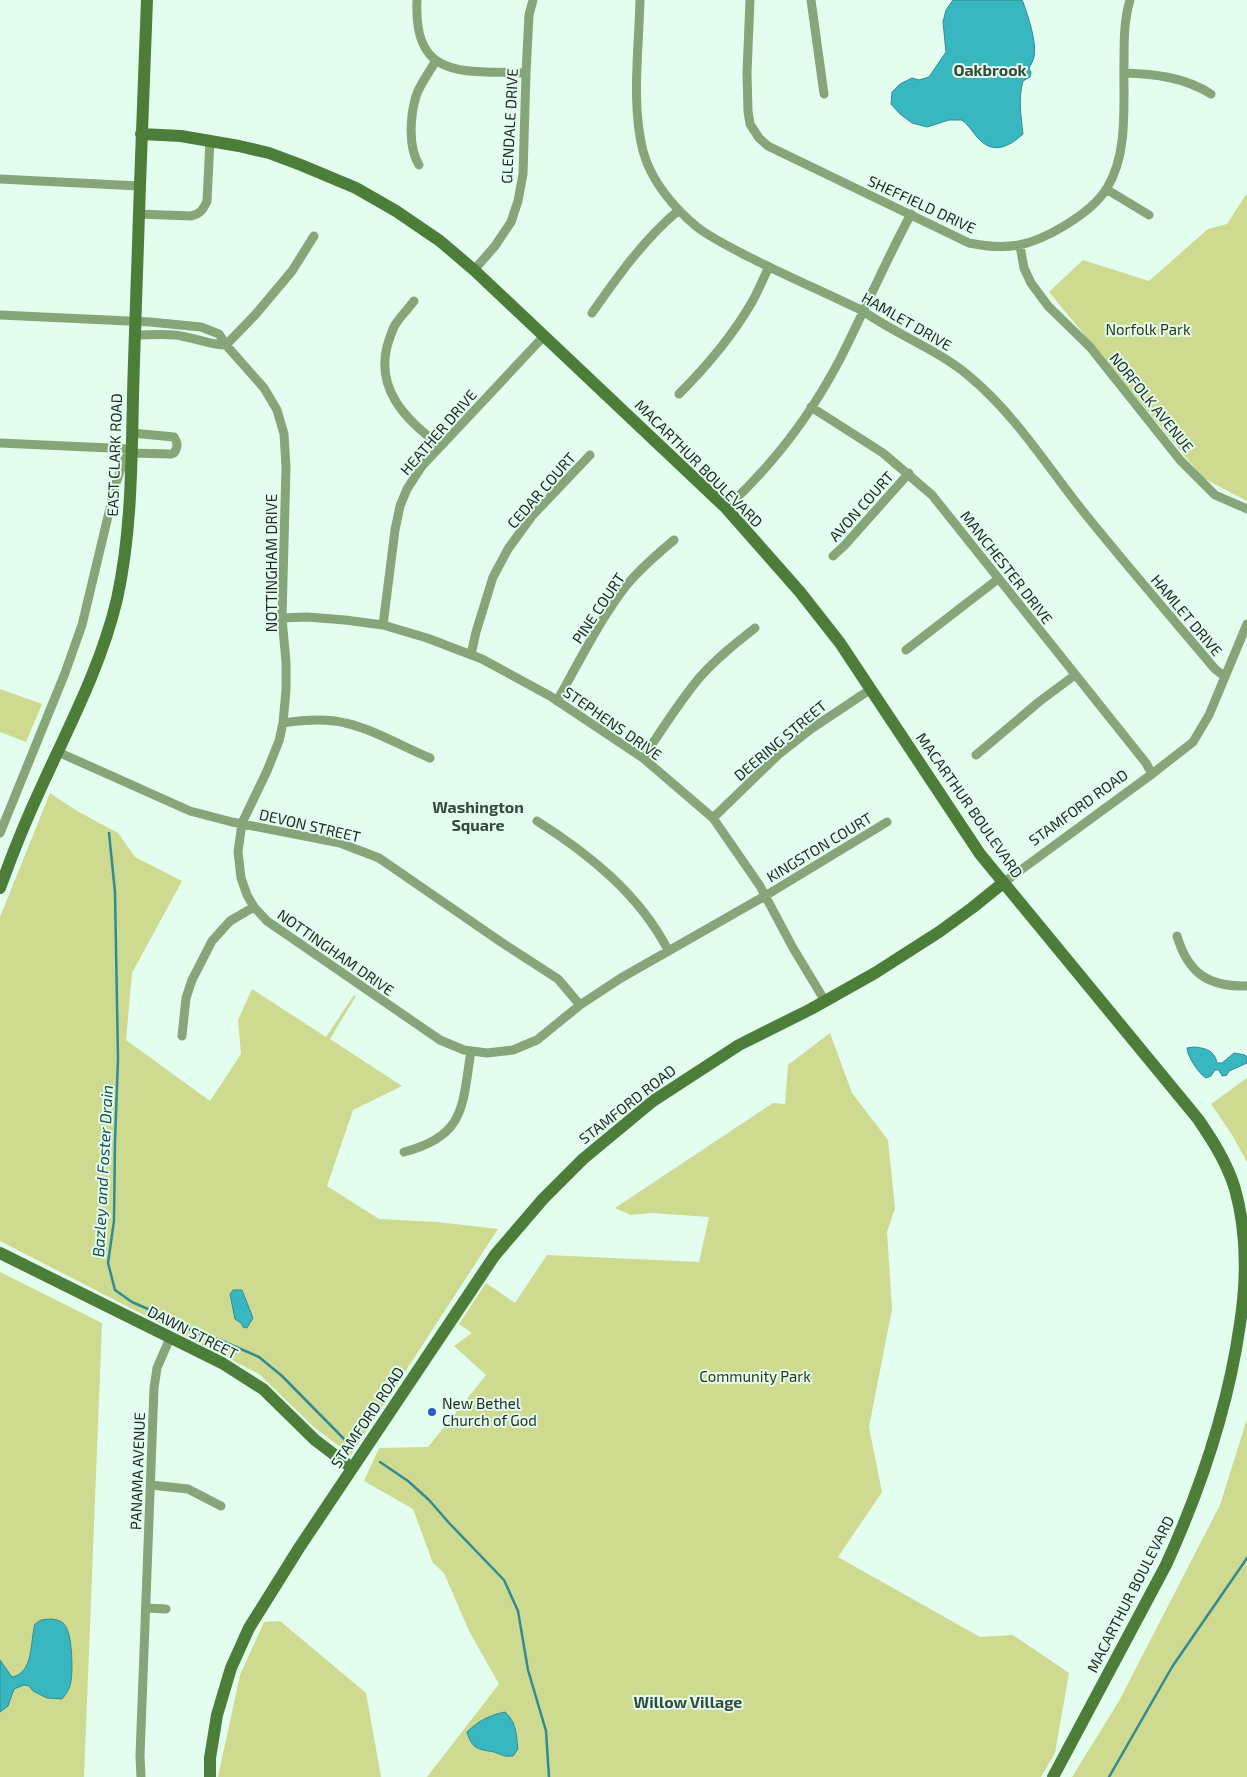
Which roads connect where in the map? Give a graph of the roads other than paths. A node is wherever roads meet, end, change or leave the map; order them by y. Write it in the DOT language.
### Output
graph roads {
  1 [pos="146,0"];
  2 [pos="417,0"];
  3 [pos="533,0"];
  4 [pos="640,0"];
  5 [pos="750,0"];
  6 [pos="811,0"];
  7 [pos="1130,0"];
  8 [pos="435,62"];
  9 [pos="526,73"];
  10 [pos="1124,73"];
  11 [pos="824,94"];
  12 [pos="1211,94"];
  13 [pos="141,134"];
  14 [pos="210,140"];
  15 [pos="419,166"];
  16 [pos="0,179"];
  17 [pos="139,186"];
  18 [pos="1106,189"];
  19 [pos="679,210"];
  20 [pos="138,214"];
  21 [pos="911,214"];
  22 [pos="1149,215"];
  23 [pos="314,236"];
  24 [pos="1020,246"];
  25 [pos="769,267"];
  26 [pos="474,270"];
  27 [pos="414,301"];
  28 [pos="863,311"];
  29 [pos="592,314"];
  30 [pos="0,315"];
  31 [pos="135,321"];
  32 [pos="135,334"];
  33 [pos="544,336"];
  34 [pos="226,345"];
  35 [pos="679,394"];
  36 [pos="811,408"];
  37 [pos="132,433"];
  38 [pos="0,443"];
  39 [pos="441,446"];
  40 [pos="131,451"];
  41 [pos="590,454"];
  42 [pos="909,473"];
  43 [pos="726,508"];
  44 [pos="1247,509"];
  45 [pos="674,540"];
  46 [pos="833,556"];
  47 [pos="998,579"];
  48 [pos="282,618"];
  49 [pos="1247,624"];
  50 [pos="383,625"];
  51 [pos="755,628"];
  52 [pos="906,650"];
  53 [pos="471,655"];
  54 [pos="1076,675"];
  55 [pos="1224,676"];
  56 [pos="871,689"];
  57 [pos="557,701"];
  58 [pos="283,723"];
  59 [pos="58,752"];
  60 [pos="976,755"];
  61 [pos="430,758"];
  62 [pos="643,758"];
  63 [pos="1152,774"];
  64 [pos="713,818"];
  65 [pos="537,821"];
  66 [pos="887,822"];
  67 [pos="242,823"];
  68 [pos="0,833"];
  69 [pos="1003,883"];
  70 [pos="0,888"];
  71 [pos="765,896"];
  72 [pos="254,907"];
  73 [pos="1176,936"];
  74 [pos="668,950"];
  75 [pos="1247,986"];
  76 [pos="825,1001"];
  77 [pos="580,1005"];
  78 [pos="182,1036"];
  79 [pos="471,1051"];
  80 [pos="404,1152"];
  81 [pos="0,1253"];
  82 [pos="1246,1269"];
  83 [pos="170,1338"];
  84 [pos="352,1468"];
  85 [pos="151,1484"];
  86 [pos="221,1506"];
  87 [pos="146,1608"];
  88 [pos="166,1609"];
  89 [pos="142,1777"];
  90 [pos="210,1777"];
  91 [pos="1053,1777"];
  1 -- 13 [label="street, EAST CLARK ROAD"];
  2 -- 8 [label="street"];
  3 -- 9 [label="street, GLENDALE DRIVE"];
  4 -- 19 [label="street, HAMLET DRIVE"];
  5 -- 21 [label="street, SHEFFIELD DRIVE"];
  6 -- 11 [label="street"];
  7 -- 10 [label="street, SHEFFIELD DRIVE"];
  8 -- 9 [label="street"];
  8 -- 15 [label="street"];
  9 -- 26 [label="street, GLENDALE DRIVE"];
  10 -- 12 [label="street"];
  10 -- 18 [label="street, SHEFFIELD DRIVE"];
  13 -- 14 [label="street, MACARTHUR BOULEVARD"];
  13 -- 17 [label="street, EAST CLARK ROAD"];
  14 -- 20 [label="street"];
  14 -- 26 [label="street, MACARTHUR BOULEVARD"];
  16 -- 17 [label="street"];
  17 -- 20 [label="street, EAST CLARK ROAD"];
  18 -- 22 [label="street"];
  18 -- 24 [label="street, SHEFFIELD DRIVE"];
  19 -- 25 [label="street, HAMLET DRIVE"];
  19 -- 29 [label="street"];
  20 -- 31 [label="street, EAST CLARK ROAD"];
  21 -- 24 [label="street, SHEFFIELD DRIVE"];
  21 -- 28 [label="street"];
  23 -- 34 [label="street"];
  24 -- 44 [label="street, NORFOLK AVENUE"];
  25 -- 28 [label="street, HAMLET DRIVE"];
  25 -- 35 [label="street"];
  26 -- 33 [label="street, MACARTHUR BOULEVARD"];
  27 -- 39 [label="street"];
  28 -- 36 [label="street"];
  28 -- 55 [label="street, HAMLET DRIVE"];
  30 -- 31 [label="street, NOTTINGHAM DRIVE"];
  31 -- 32 [label="street, EAST CLARK ROAD"];
  31 -- 34 [label="street, NOTTINGHAM DRIVE"];
  32 -- 34 [label="street"];
  32 -- 37 [label="street, EAST CLARK ROAD"];
  33 -- 39 [label="street, HEATHER DRIVE"];
  33 -- 43 [label="street, MACARTHUR BOULEVARD"];
  34 -- 48 [label="street, NOTTINGHAM DRIVE"];
  36 -- 42 [label="street, MANCHESTER DRIVE"];
  36 -- 43 [label="street"];
  37 -- 40 [label="street, EAST CLARK ROAD"];
  37 -- 40 [label="street"];
  38 -- 40 [label="street"];
  39 -- 50 [label="street, HEATHER DRIVE"];
  40 -- 59 [label="street, EAST CLARK ROAD"];
  40 -- 68 [label="street"];
  41 -- 53 [label="street, CEDAR COURT"];
  42 -- 46 [label="street, AVON COURT"];
  42 -- 47 [label="street, MANCHESTER DRIVE"];
  43 -- 56 [label="street, MACARTHUR BOULEVARD"];
  45 -- 57 [label="street, PINE COURT"];
  47 -- 52 [label="street"];
  47 -- 54 [label="street, MANCHESTER DRIVE"];
  48 -- 50 [label="street, STEPHENS DRIVE"];
  48 -- 58 [label="street, NOTTINGHAM DRIVE"];
  49 -- 55 [label="street, STAMFORD ROAD"];
  50 -- 53 [label="street, STEPHENS DRIVE"];
  51 -- 62 [label="street"];
  53 -- 57 [label="street, STEPHENS DRIVE"];
  54 -- 60 [label="street"];
  54 -- 63 [label="street, MANCHESTER DRIVE"];
  55 -- 63 [label="street, STAMFORD ROAD"];
  56 -- 64 [label="street, DEERING STREET"];
  56 -- 69 [label="street, MACARTHUR BOULEVARD"];
  57 -- 62 [label="street, STEPHENS DRIVE"];
  58 -- 61 [label="street"];
  58 -- 67 [label="street, NOTTINGHAM DRIVE"];
  59 -- 67 [label="street, DEVON STREET"];
  59 -- 70 [label="street, EAST CLARK ROAD"];
  62 -- 64 [label="street, STEPHENS DRIVE"];
  63 -- 69 [label="street, STAMFORD ROAD"];
  64 -- 71 [label="street, STEPHENS DRIVE"];
  65 -- 74 [label="street"];
  66 -- 71 [label="street, KINGSTON COURT"];
  67 -- 72 [label="street, NOTTINGHAM DRIVE"];
  67 -- 77 [label="street, DEVON STREET"];
  69 -- 76 [label="street, STAMFORD ROAD"];
  69 -- 82 [label="street, MACARTHUR BOULEVARD"];
  71 -- 74 [label="street, NOTTINGHAM DRIVE"];
  71 -- 76 [label="street, STEPHENS DRIVE"];
  72 -- 78 [label="street"];
  72 -- 79 [label="street, NOTTINGHAM DRIVE"];
  73 -- 75 [label="street"];
  74 -- 77 [label="street, NOTTINGHAM DRIVE"];
  76 -- 84 [label="street, STAMFORD ROAD"];
  77 -- 79 [label="street, NOTTINGHAM DRIVE"];
  79 -- 80 [label="street"];
  81 -- 83 [label="street, DAWN STREET"];
  82 -- 91 [label="street, MACARTHUR BOULEVARD"];
  83 -- 84 [label="street, DAWN STREET"];
  83 -- 85 [label="street, PANAMA AVENUE"];
  84 -- 90 [label="street, STAMFORD ROAD"];
  85 -- 86 [label="street"];
  85 -- 87 [label="street, PANAMA AVENUE"];
  87 -- 88 [label="street"];
  87 -- 89 [label="street, PANAMA AVENUE"];
}
